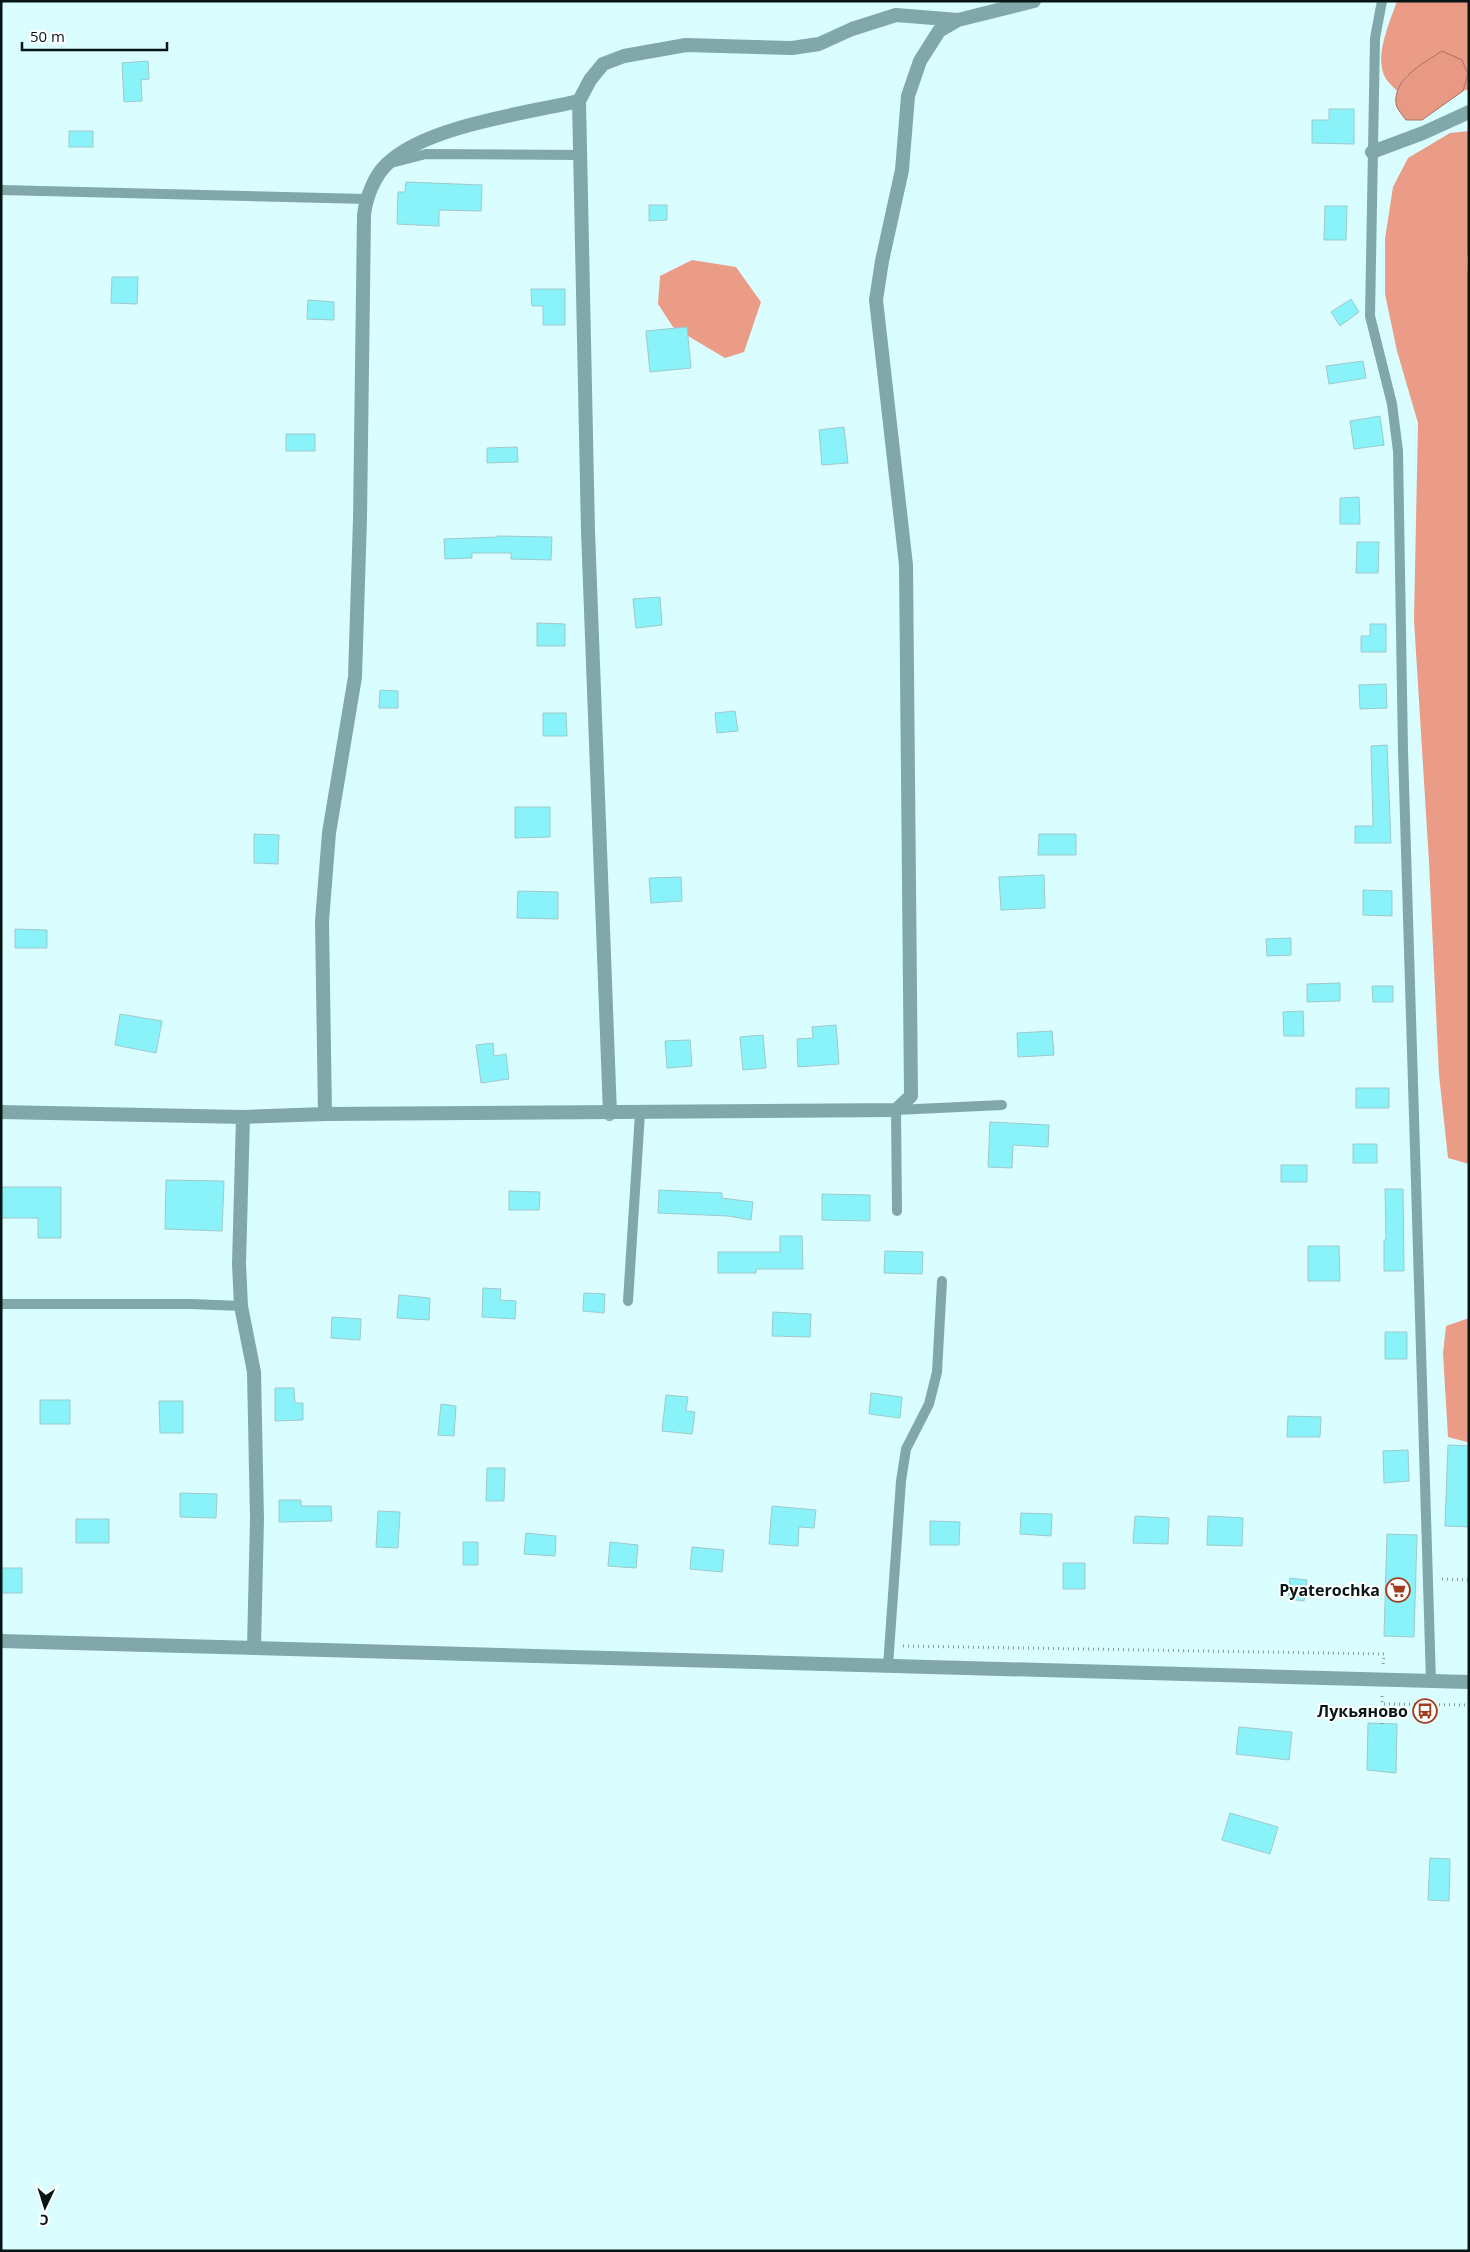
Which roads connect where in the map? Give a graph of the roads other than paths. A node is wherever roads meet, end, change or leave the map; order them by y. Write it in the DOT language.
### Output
graph roads {
  1 [pos="1034,1"];
  2 [pos="1382,1"];
  3 [pos="958,20"];
  4 [pos="579,101"];
  5 [pos="1469,112"];
  6 [pos="1372,152"];
  7 [pos="579,155"];
  8 [pos="386,165"];
  9 [pos="1,190"];
  10 [pos="366,199"];
  11 [pos="1002,1105"];
  12 [pos="896,1110"];
  13 [pos="1,1112"];
  14 [pos="640,1113"];
  15 [pos="325,1114"];
  16 [pos="610,1114"];
  17 [pos="242,1117"];
  18 [pos="898,1211"];
  19 [pos="942,1281"];
  20 [pos="628,1301"];
  21 [pos="1,1304"];
  22 [pos="241,1306"];
  23 [pos="1,1641"];
  24 [pos="254,1648"];
  25 [pos="888,1666"];
  26 [pos="1431,1682"];
  27 [pos="1469,1682"];
  1 -- 3 [label="street"];
  2 -- 6 [label="lane"];
  3 -- 4 [label="street"];
  3 -- 12 [label="street"];
  4 -- 7 [label="street"];
  4 -- 8 [label="street"];
  5 -- 6 [label="street"];
  6 -- 26 [label="lane"];
  7 -- 8 [label="lane"];
  7 -- 16 [label="street"];
  8 -- 10 [label="street"];
  9 -- 10 [label="lane"];
  10 -- 15 [label="street"];
  11 -- 12 [label="lane"];
  12 -- 14 [label="street"];
  12 -- 18 [label="lane"];
  13 -- 17 [label="street"];
  14 -- 16 [label="street"];
  14 -- 20 [label="lane"];
  15 -- 16 [label="street"];
  15 -- 17 [label="street"];
  17 -- 22 [label="street"];
  19 -- 25 [label="lane"];
  21 -- 22 [label="lane"];
  22 -- 24 [label="street"];
  23 -- 24 [label="street"];
  24 -- 25 [label="street"];
  25 -- 26 [label="street"];
  26 -- 27 [label="street"];
}
